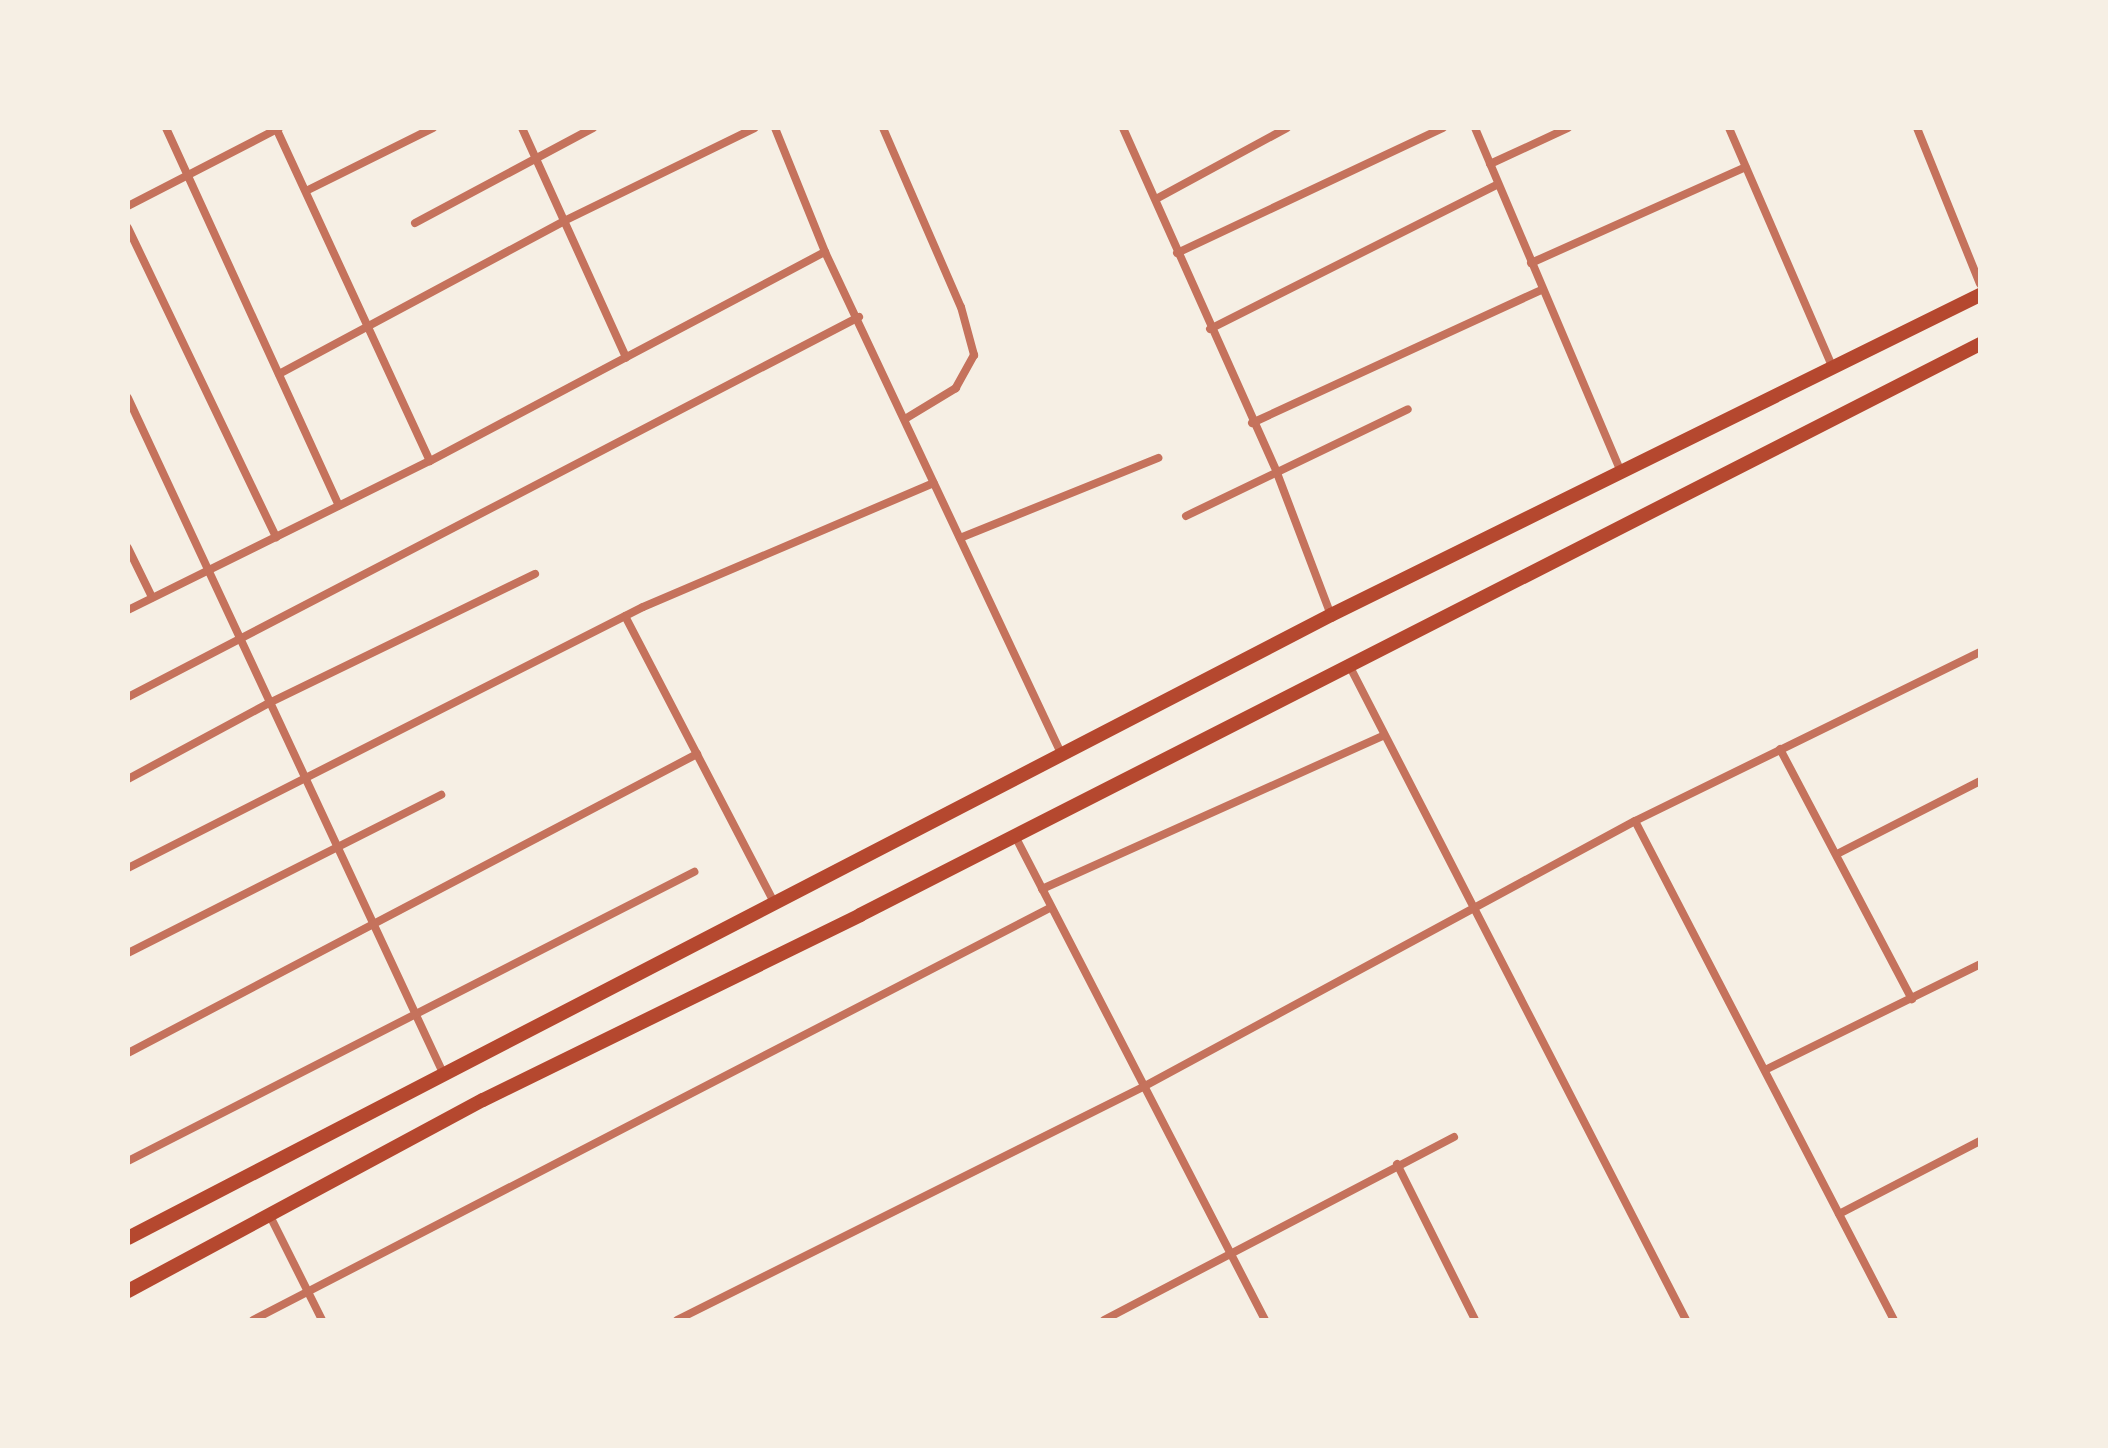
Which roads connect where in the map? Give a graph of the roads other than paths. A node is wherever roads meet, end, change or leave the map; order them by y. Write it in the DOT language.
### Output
graph roads {
  1 [pos="166,128"];
  2 [pos="277,128"];
  3 [pos="433,128"];
  4 [pos="522,128"];
  5 [pos="593,128"];
  6 [pos="755,128"];
  7 [pos="775,128"];
  8 [pos="883,128"];
  9 [pos="1287,128"];
  10 [pos="1443,128"];
  11 [pos="1475,128"];
  12 [pos="1568,128"];
  13 [pos="1917,128"];
  14 [pos="1126,129"];
  15 [pos="1733,129"];
  16 [pos="535,159"];
  17 [pos="1490,164"];
  18 [pos="1746,167"];
  19 [pos="188,175"];
  20 [pos="1498,184"];
  21 [pos="306,191"];
  22 [pos="1156,199"];
  23 [pos="128,206"];
  24 [pos="564,221"];
  25 [pos="415,223"];
  26 [pos="128,228"];
  27 [pos="825,252"];
  28 [pos="1177,253"];
  29 [pos="1531,263"];
  30 [pos="1980,284"];
  31 [pos="1543,289"];
  32 [pos="1980,295"];
  33 [pos="859,317"];
  34 [pos="369,328"];
  35 [pos="1210,329"];
  36 [pos="1980,344"];
  37 [pos="626,357"];
  38 [pos="1833,368"];
  39 [pos="279,374"];
  40 [pos="128,398"];
  41 [pos="1408,409"];
  42 [pos="905,419"];
  43 [pos="1252,423"];
  44 [pos="1158,458"];
  45 [pos="430,461"];
  46 [pos="1620,470"];
  47 [pos="1277,473"];
  48 [pos="934,483"];
  49 [pos="339,505"];
  50 [pos="1186,516"];
  51 [pos="276,537"];
  52 [pos="960,538"];
  53 [pos="128,548"];
  54 [pos="205,572"];
  55 [pos="535,574"];
  56 [pos="152,597"];
  57 [pos="128,610"];
  58 [pos="1331,615"];
  59 [pos="625,616"];
  60 [pos="237,639"];
  61 [pos="1980,652"];
  62 [pos="1350,667"];
  63 [pos="128,697"];
  64 [pos="267,704"];
  65 [pos="1384,735"];
  66 [pos="1780,749"];
  67 [pos="1061,753"];
  68 [pos="697,754"];
  69 [pos="301,775"];
  70 [pos="128,779"];
  71 [pos="1980,781"];
  72 [pos="441,795"];
  73 [pos="1635,821"];
  74 [pos="1014,835"];
  75 [pos="336,845"];
  76 [pos="1837,854"];
  77 [pos="128,868"];
  78 [pos="694,872"];
  79 [pos="1042,889"];
  80 [pos="775,904"];
  81 [pos="1472,905"];
  82 [pos="1050,908"];
  83 [pos="374,925"];
  84 [pos="128,953"];
  85 [pos="1980,964"];
  86 [pos="1912,999"];
  87 [pos="416,1017"];
  88 [pos="128,1053"];
  89 [pos="1765,1070"];
  90 [pos="444,1075"];
  91 [pos="1143,1087"];
  92 [pos="1454,1137"];
  93 [pos="1980,1141"];
  94 [pos="128,1161"];
  95 [pos="1397,1164"];
  96 [pos="1839,1214"];
  97 [pos="270,1216"];
  98 [pos="128,1238"];
  99 [pos="1231,1254"];
  100 [pos="128,1291"];
  101 [pos="307,1292"];
  102 [pos="253,1320"];
  103 [pos="322,1320"];
  104 [pos="677,1320"];
  105 [pos="1104,1320"];
  106 [pos="1265,1320"];
  107 [pos="1475,1320"];
  108 [pos="1686,1320"];
  109 [pos="1894,1320"];
  1 -- 19 [label="street"];
  2 -- 19 [label="street"];
  2 -- 21 [label="street"];
  3 -- 21 [label="street"];
  4 -- 16 [label="street"];
  5 -- 16 [label="street"];
  6 -- 24 [label="street"];
  7 -- 27 [label="street"];
  8 -- 42 [label="street"];
  9 -- 22 [label="street"];
  10 -- 28 [label="street"];
  11 -- 17 [label="street"];
  12 -- 17 [label="street"];
  13 -- 30 [label="street"];
  14 -- 22 [label="street"];
  15 -- 18 [label="street"];
  16 -- 24 [label="street"];
  16 -- 25 [label="street"];
  17 -- 20 [label="street"];
  18 -- 29 [label="street"];
  18 -- 38 [label="street"];
  19 -- 23 [label="street"];
  19 -- 39 [label="street"];
  20 -- 29 [label="street"];
  20 -- 35 [label="street"];
  21 -- 34 [label="street"];
  22 -- 28 [label="street"];
  24 -- 34 [label="street"];
  24 -- 37 [label="street"];
  26 -- 51 [label="street"];
  27 -- 33 [label="street"];
  27 -- 37 [label="street"];
  28 -- 35 [label="street"];
  29 -- 31 [label="street"];
  31 -- 43 [label="street"];
  31 -- 46 [label="street"];
  32 -- 38 [label="highway"];
  33 -- 42 [label="street"];
  33 -- 60 [label="street"];
  34 -- 39 [label="street"];
  34 -- 45 [label="street"];
  35 -- 43 [label="street"];
  36 -- 62 [label="highway"];
  37 -- 45 [label="street"];
  38 -- 46 [label="highway"];
  39 -- 49 [label="street"];
  40 -- 54 [label="street"];
  41 -- 47 [label="street"];
  42 -- 48 [label="street"];
  43 -- 47 [label="street"];
  44 -- 52 [label="street"];
  45 -- 49 [label="street"];
  46 -- 58 [label="highway"];
  47 -- 50 [label="street"];
  47 -- 58 [label="street"];
  48 -- 52 [label="street"];
  48 -- 59 [label="street"];
  49 -- 51 [label="street"];
  51 -- 54 [label="street"];
  52 -- 67 [label="street"];
  53 -- 56 [label="street"];
  54 -- 56 [label="street"];
  54 -- 60 [label="street"];
  55 -- 64 [label="street"];
  56 -- 57 [label="street"];
  58 -- 67 [label="highway"];
  59 -- 68 [label="street"];
  59 -- 69 [label="street"];
  60 -- 63 [label="street"];
  60 -- 64 [label="street"];
  61 -- 66 [label="street"];
  62 -- 65 [label="street"];
  62 -- 74 [label="highway"];
  64 -- 69 [label="street"];
  64 -- 70 [label="street"];
  65 -- 79 [label="street"];
  65 -- 81 [label="street"];
  66 -- 73 [label="street"];
  66 -- 76 [label="street"];
  67 -- 80 [label="highway"];
  68 -- 80 [label="street"];
  68 -- 83 [label="street"];
  69 -- 75 [label="street"];
  69 -- 77 [label="street"];
  71 -- 76 [label="street"];
  72 -- 75 [label="street"];
  73 -- 81 [label="street"];
  73 -- 89 [label="street"];
  74 -- 79 [label="street"];
  74 -- 97 [label="highway"];
  75 -- 83 [label="street"];
  75 -- 84 [label="street"];
  76 -- 86 [label="street"];
  78 -- 87 [label="street"];
  79 -- 82 [label="street"];
  80 -- 90 [label="highway"];
  81 -- 91 [label="street"];
  81 -- 108 [label="street"];
  82 -- 91 [label="street"];
  82 -- 101 [label="street"];
  83 -- 87 [label="street"];
  83 -- 88 [label="street"];
  85 -- 86 [label="street"];
  86 -- 89 [label="street"];
  87 -- 90 [label="street"];
  87 -- 94 [label="street"];
  89 -- 96 [label="street"];
  90 -- 98 [label="highway"];
  91 -- 99 [label="street"];
  91 -- 104 [label="street"];
  92 -- 95 [label="street"];
  93 -- 96 [label="street"];
  95 -- 99 [label="street"];
  95 -- 107 [label="street"];
  96 -- 109 [label="street"];
  97 -- 100 [label="highway"];
  97 -- 101 [label="street"];
  99 -- 105 [label="street"];
  99 -- 106 [label="street"];
  101 -- 102 [label="street"];
  101 -- 103 [label="street"];
}
